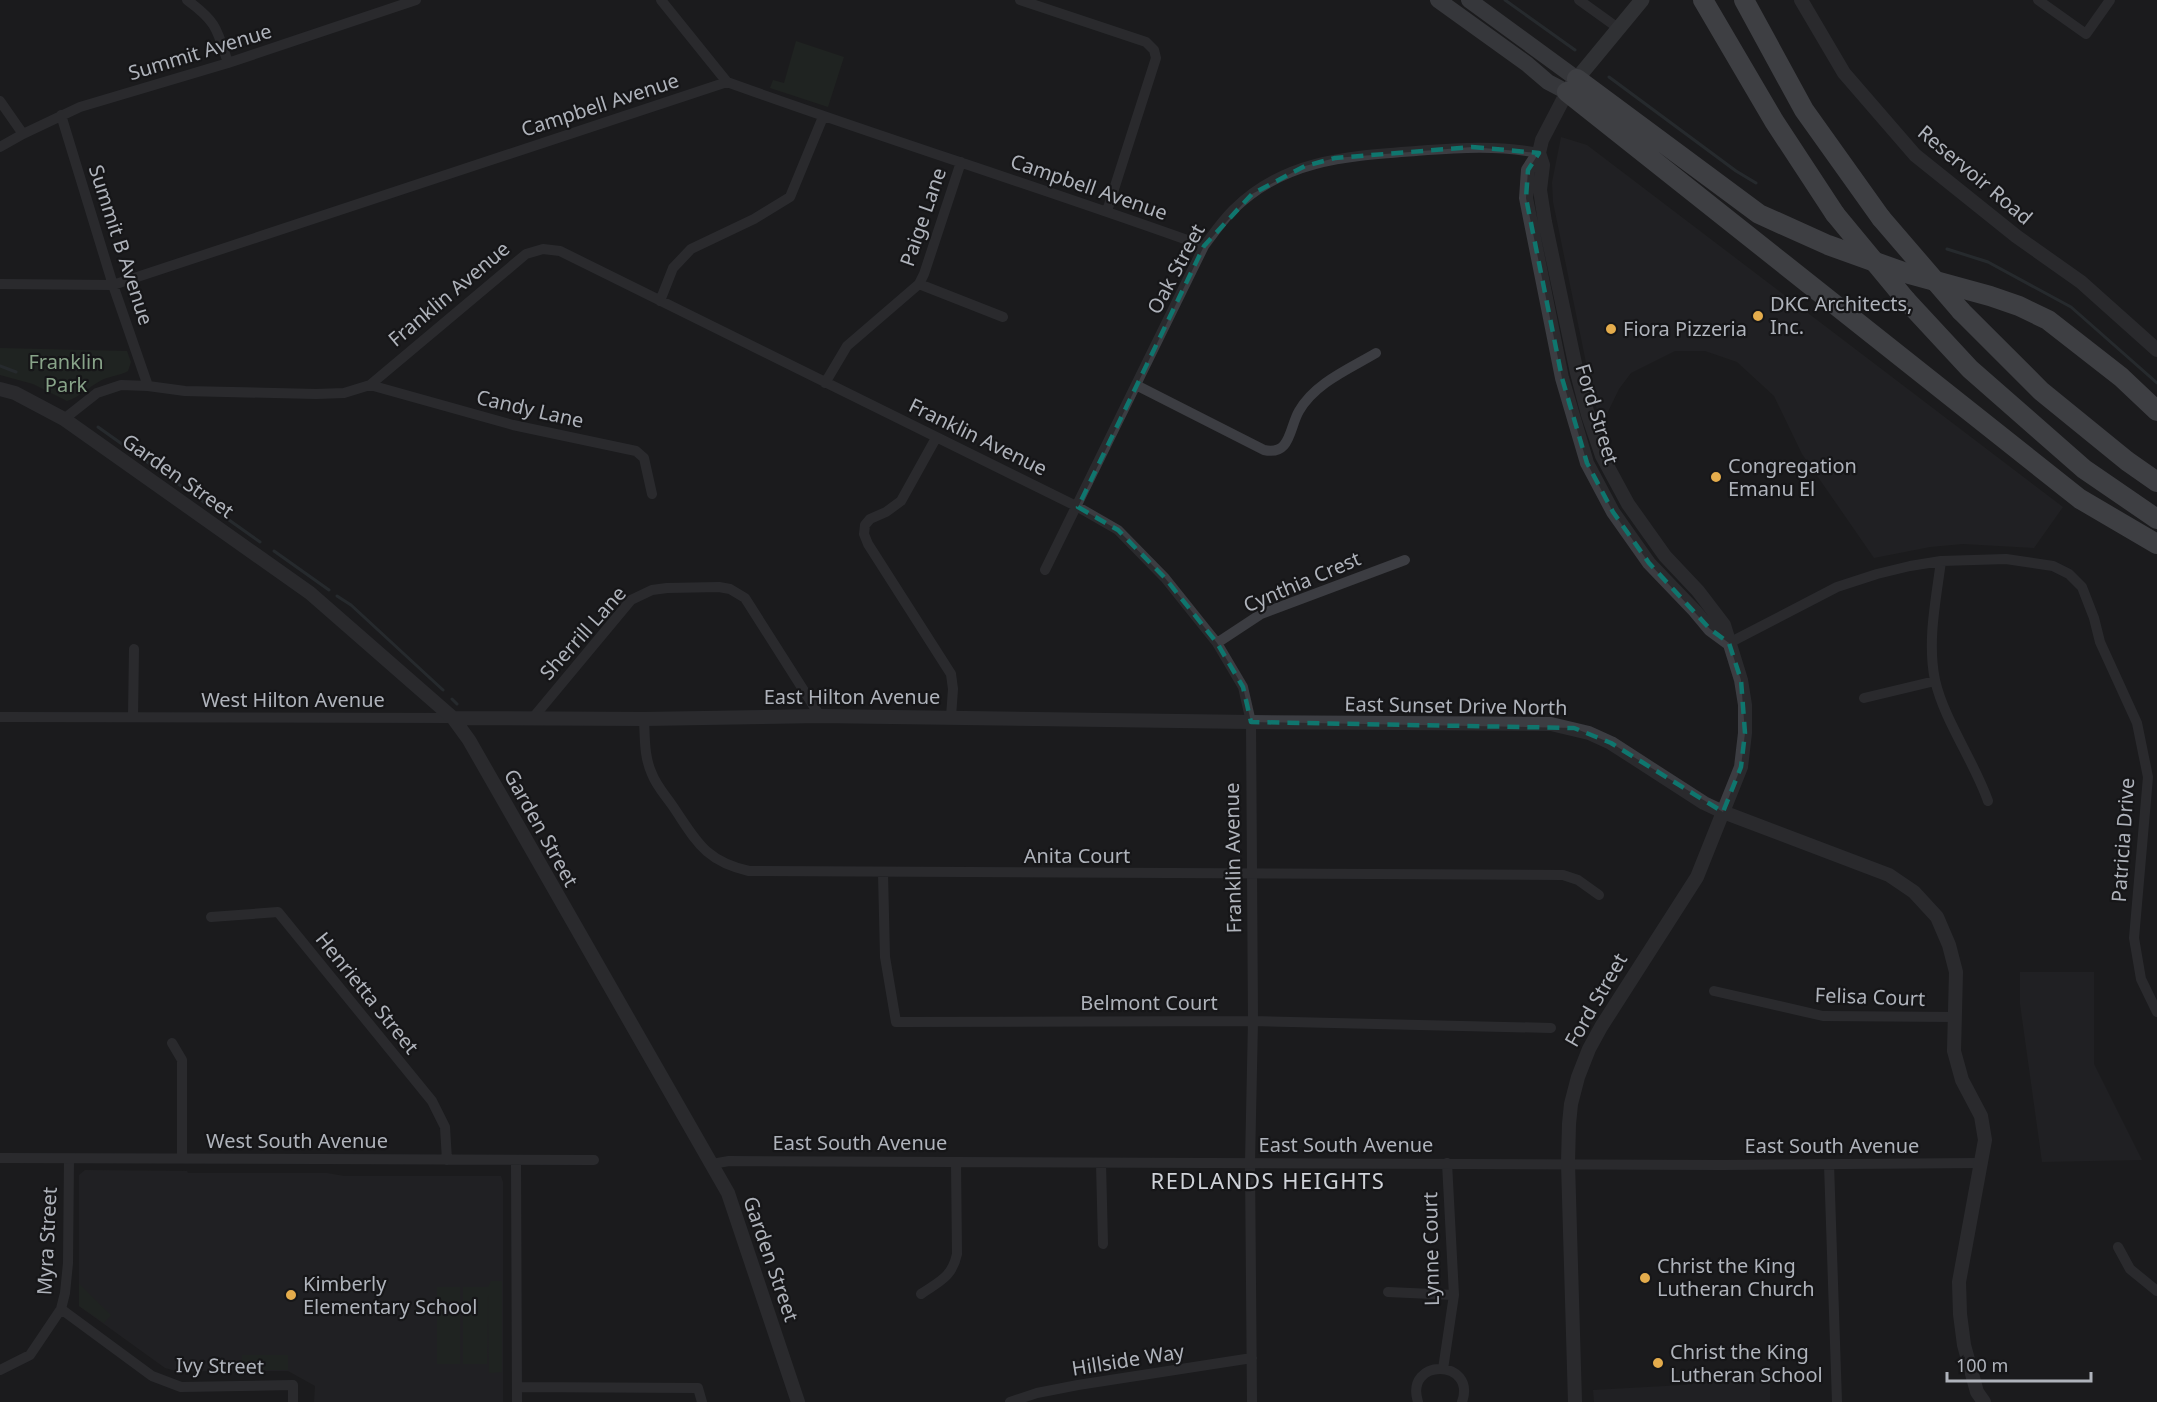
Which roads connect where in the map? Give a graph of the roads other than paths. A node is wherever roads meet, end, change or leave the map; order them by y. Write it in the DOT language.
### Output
graph roads {
  1 [pos="187,0"];
  2 [pos="416,0"];
  3 [pos="661,0"];
  4 [pos="1020,0"];
  5 [pos="1438,0"];
  6 [pos="1469,0"];
  7 [pos="1579,0"];
  8 [pos="1642,0"];
  9 [pos="1703,0"];
  10 [pos="1744,0"];
  11 [pos="1801,0"];
  12 [pos="2038,0"];
  13 [pos="2110,0"];
  14 [pos="1618,28"];
  15 [pos="228,63"];
  16 [pos="727,82"];
  17 [pos="1572,85"];
  18 [pos="0,101"];
  19 [pos="61,115"];
  20 [pos="823,117"];
  21 [pos="23,134"];
  22 [pos="0,147"];
  23 [pos="1539,153"];
  24 [pos="961,162"];
  25 [pos="1107,211"];
  26 [pos="1204,246"];
  27 [pos="0,284"];
  28 [pos="919,284"];
  29 [pos="113,285"];
  30 [pos="660,301"];
  31 [pos="1003,318"];
  32 [pos="1552,325"];
  33 [pos="2157,350"];
  34 [pos="1376,353"];
  35 [pos="1577,373"];
  36 [pos="825,383"];
  37 [pos="148,386"];
  38 [pos="370,386"];
  39 [pos="1136,386"];
  40 [pos="0,389"];
  41 [pos="2157,411"];
  42 [pos="64,419"];
  43 [pos="936,438"];
  44 [pos="2157,482"];
  45 [pos="652,494"];
  46 [pos="1078,507"];
  47 [pos="2157,519"];
  48 [pos="2157,544"];
  49 [pos="1405,560"];
  50 [pos="1941,561"];
  51 [pos="1045,570"];
  52 [pos="1217,643"];
  53 [pos="1730,643"];
  54 [pos="134,650"];
  55 [pos="1935,681"];
  56 [pos="1864,698"];
  57 [pos="820,716"];
  58 [pos="0,717"];
  59 [pos="133,717"];
  60 [pos="951,717"];
  61 [pos="453,718"];
  62 [pos="531,719"];
  63 [pos="644,719"];
  64 [pos="1251,722"];
  65 [pos="2152,777"];
  66 [pos="1988,801"];
  67 [pos="1724,812"];
  68 [pos="883,873"];
  69 [pos="1253,874"];
  70 [pos="1599,895"];
  71 [pos="211,917"];
  72 [pos="1714,991"];
  73 [pos="2157,1012"];
  74 [pos="1955,1017"];
  75 [pos="1253,1021"];
  76 [pos="1551,1028"];
  77 [pos="172,1043"];
  78 [pos="0,1158"];
  79 [pos="182,1158"];
  80 [pos="69,1159"];
  81 [pos="447,1160"];
  82 [pos="594,1160"];
  83 [pos="516,1161"];
  84 [pos="956,1162"];
  85 [pos="1101,1163"];
  86 [pos="1250,1163"];
  87 [pos="1447,1163"];
  88 [pos="712,1164"];
  89 [pos="1568,1164"];
  90 [pos="1829,1164"];
  91 [pos="1980,1164"];
  92 [pos="1102,1244"];
  93 [pos="2118,1247"];
  94 [pos="2157,1291"];
  95 [pos="1388,1292"];
  96 [pos="921,1294"];
  97 [pos="1454,1295"];
  98 [pos="60,1309"];
  99 [pos="1252,1358"];
  100 [pos="1443,1369"];
  101 [pos="0,1370"];
  102 [pos="517,1387"];
  103 [pos="293,1402"];
  104 [pos="517,1402"];
  105 [pos="702,1402"];
  106 [pos="798,1402"];
  107 [pos="1010,1402"];
  108 [pos="1252,1402"];
  109 [pos="1418,1402"];
  110 [pos="1462,1402"];
  111 [pos="1575,1402"];
  112 [pos="1837,1402"];
  113 [pos="1983,1402"];
  1 -- 15 [label="street"];
  2 -- 15 [label="street, Summit Avenue"];
  3 -- 16 [label="street"];
  4 -- 25 [label="street"];
  5 -- 17 [label="main road"];
  6 -- 17 [label="main road"];
  7 -- 14 [label="street"];
  8 -- 14 [label="main road, Ford Street"];
  9 -- 47 [label="highway, bridge"];
  10 -- 44 [label="highway, bridge"];
  11 -- 33 [label="street, Reservoir Road"];
  12 -- 13 [label="street"];
  14 -- 17 [label="main road, Ford Street"];
  15 -- 19 [label="street, Summit Avenue"];
  16 -- 20 [label="street, Campbell Avenue"];
  16 -- 29 [label="street, Campbell Avenue"];
  17 -- 23 [label="street, Ford Street"];
  17 -- 41 [label="highway"];
  17 -- 48 [label="highway"];
  18 -- 21 [label="street"];
  19 -- 21 [label="street, Summit Avenue"];
  19 -- 29 [label="street, Summit B Avenue"];
  20 -- 24 [label="street, Campbell Avenue"];
  20 -- 30 [label="street"];
  21 -- 22 [label="street, Summit Avenue"];
  23 -- 26 [label="street, Oak Street"];
  23 -- 32 [label="street, Ford Street"];
  23 -- 35 [label="street, Ford Street"];
  24 -- 25 [label="street, Campbell Avenue"];
  24 -- 28 [label="street, Paige Lane"];
  25 -- 26 [label="street, Campbell Avenue"];
  26 -- 39 [label="street, Oak Street"];
  27 -- 29 [label="street, Campbell Avenue"];
  28 -- 31 [label="street, Paige Lane"];
  28 -- 36 [label="street, Paige Lane"];
  29 -- 37 [label="street, Summit B Avenue"];
  30 -- 36 [label="street, Franklin Avenue"];
  30 -- 38 [label="street, Franklin Avenue"];
  32 -- 35 [label="street"];
  32 -- 53 [label="street, Ford Street"];
  34 -- 39 [label="street"];
  35 -- 53 [label="street, Ford Street"];
  36 -- 43 [label="street, Franklin Avenue"];
  37 -- 38 [label="street, Franklin Avenue"];
  37 -- 42 [label="street, Franklin Avenue"];
  38 -- 45 [label="street, Candy Lane"];
  39 -- 46 [label="street, Oak Street"];
  40 -- 42 [label="street"];
  42 -- 61 [label="street, Garden Street"];
  43 -- 46 [label="street, Franklin Avenue"];
  43 -- 60 [label="street"];
  46 -- 51 [label="street, Oak Street"];
  46 -- 52 [label="street, Franklin Avenue"];
  49 -- 52 [label="street, Cynthia Crest"];
  50 -- 53 [label="street, Patricia Drive"];
  50 -- 55 [label="street"];
  50 -- 65 [label="street, Patricia Drive"];
  52 -- 64 [label="street, Franklin Avenue"];
  53 -- 67 [label="street, Ford Street"];
  54 -- 59 [label="street"];
  55 -- 56 [label="street"];
  55 -- 66 [label="street"];
  57 -- 60 [label="street, East Hilton Avenue"];
  57 -- 62 [label="street, Sherrill Lane"];
  57 -- 63 [label="street, East Hilton Avenue"];
  58 -- 59 [label="street, West Hilton Avenue"];
  59 -- 61 [label="street, West Hilton Avenue"];
  60 -- 64 [label="street, East Hilton Avenue"];
  61 -- 62 [label="street, East Hilton Avenue"];
  61 -- 88 [label="street, Garden Street"];
  62 -- 63 [label="street, East Hilton Avenue"];
  63 -- 68 [label="street, Anita Court"];
  64 -- 67 [label="street, East Sunset Drive North"];
  64 -- 69 [label="street, Franklin Avenue"];
  65 -- 73 [label="street, Patricia Drive"];
  67 -- 74 [label="street, East Sunset Drive North"];
  67 -- 89 [label="street, Ford Street"];
  68 -- 69 [label="street, Anita Court"];
  68 -- 75 [label="street, Belmont Court"];
  69 -- 70 [label="street, Anita Court"];
  69 -- 75 [label="street, Franklin Avenue"];
  71 -- 81 [label="street, Henrietta Street"];
  72 -- 74 [label="street, Felisa Court"];
  74 -- 91 [label="street, East Sunset Drive North"];
  75 -- 76 [label="street, Belmont Court"];
  75 -- 86 [label="street, Franklin Avenue"];
  77 -- 79 [label="street"];
  78 -- 80 [label="street, West South Avenue"];
  79 -- 80 [label="street, West South Avenue"];
  79 -- 81 [label="street, West South Avenue"];
  80 -- 98 [label="street, Myra Street"];
  81 -- 83 [label="street, West South Avenue"];
  82 -- 83 [label="street, West South Avenue"];
  83 -- 102 [label="street"];
  84 -- 85 [label="street, East South Avenue"];
  84 -- 88 [label="street, East South Avenue"];
  84 -- 96 [label="street"];
  85 -- 86 [label="street, East South Avenue"];
  85 -- 92 [label="street"];
  86 -- 87 [label="street, East South Avenue"];
  86 -- 99 [label="street, Franklin Avenue"];
  87 -- 89 [label="street, East South Avenue"];
  87 -- 97 [label="street, Lynne Court"];
  88 -- 106 [label="street, Garden Street"];
  89 -- 90 [label="street, East South Avenue"];
  89 -- 111 [label="street, Ford Street"];
  90 -- 91 [label="street, East South Avenue"];
  90 -- 112 [label="street"];
  91 -- 113 [label="street, East Sunset Drive North"];
  93 -- 94 [label="street"];
  95 -- 97 [label="street"];
  97 -- 100 [label="street, Lynne Court"];
  98 -- 101 [label="street, Myra Street"];
  98 -- 103 [label="street, Ivy Street"];
  99 -- 107 [label="street, Hillside Way"];
  99 -- 108 [label="street, Franklin Avenue"];
  100 -- 109 [label="street"];
  100 -- 110 [label="street"];
  102 -- 104 [label="street"];
  102 -- 105 [label="street"];
}
